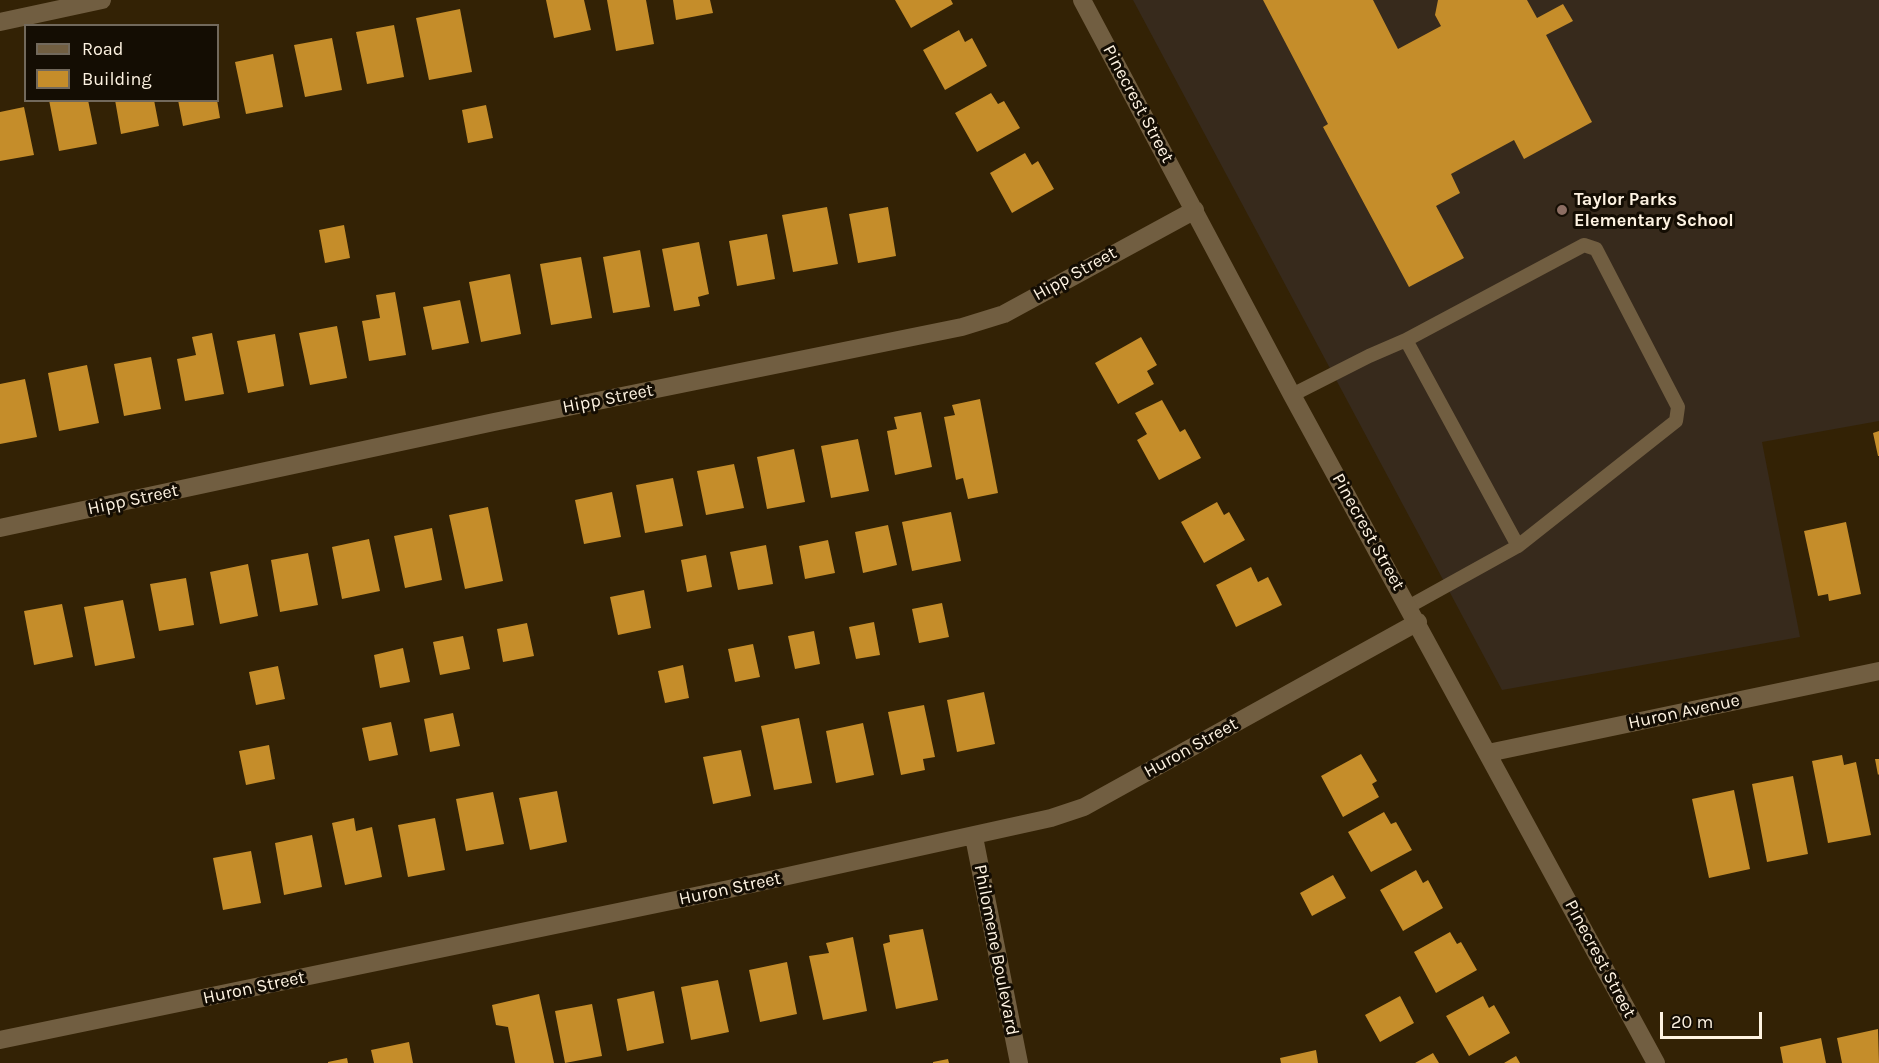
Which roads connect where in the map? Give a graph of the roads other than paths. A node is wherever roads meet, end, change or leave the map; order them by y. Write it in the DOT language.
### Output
graph roads {
  1 [pos="102,0"];
  2 [pos="1082,0"];
  3 [pos="0,22"];
  4 [pos="1195,210"];
  5 [pos="1406,340"];
  6 [pos="1292,395"];
  7 [pos="0,528"];
  8 [pos="1518,546"];
  9 [pos="1413,615"];
  10 [pos="1879,671"];
  11 [pos="1488,753"];
  12 [pos="974,837"];
  13 [pos="0,1040"];
  14 [pos="1018,1063"];
  15 [pos="1656,1063"];
  1 -- 3 [label="street"];
  2 -- 4 [label="street, Pinecrest Street"];
  4 -- 6 [label="street, Pinecrest Street"];
  4 -- 7 [label="street, Hipp Street"];
  5 -- 6 [label="lane"];
  5 -- 8 [label="lane"];
  5 -- 8 [label="lane"];
  6 -- 9 [label="street, Pinecrest Street"];
  8 -- 9 [label="lane"];
  9 -- 11 [label="street, Pinecrest Street"];
  9 -- 12 [label="street, Huron Street"];
  10 -- 11 [label="street, Huron Avenue"];
  11 -- 15 [label="street, Pinecrest Street"];
  12 -- 13 [label="street, Huron Street"];
  12 -- 14 [label="street, Philomene Boulevard"];
}
